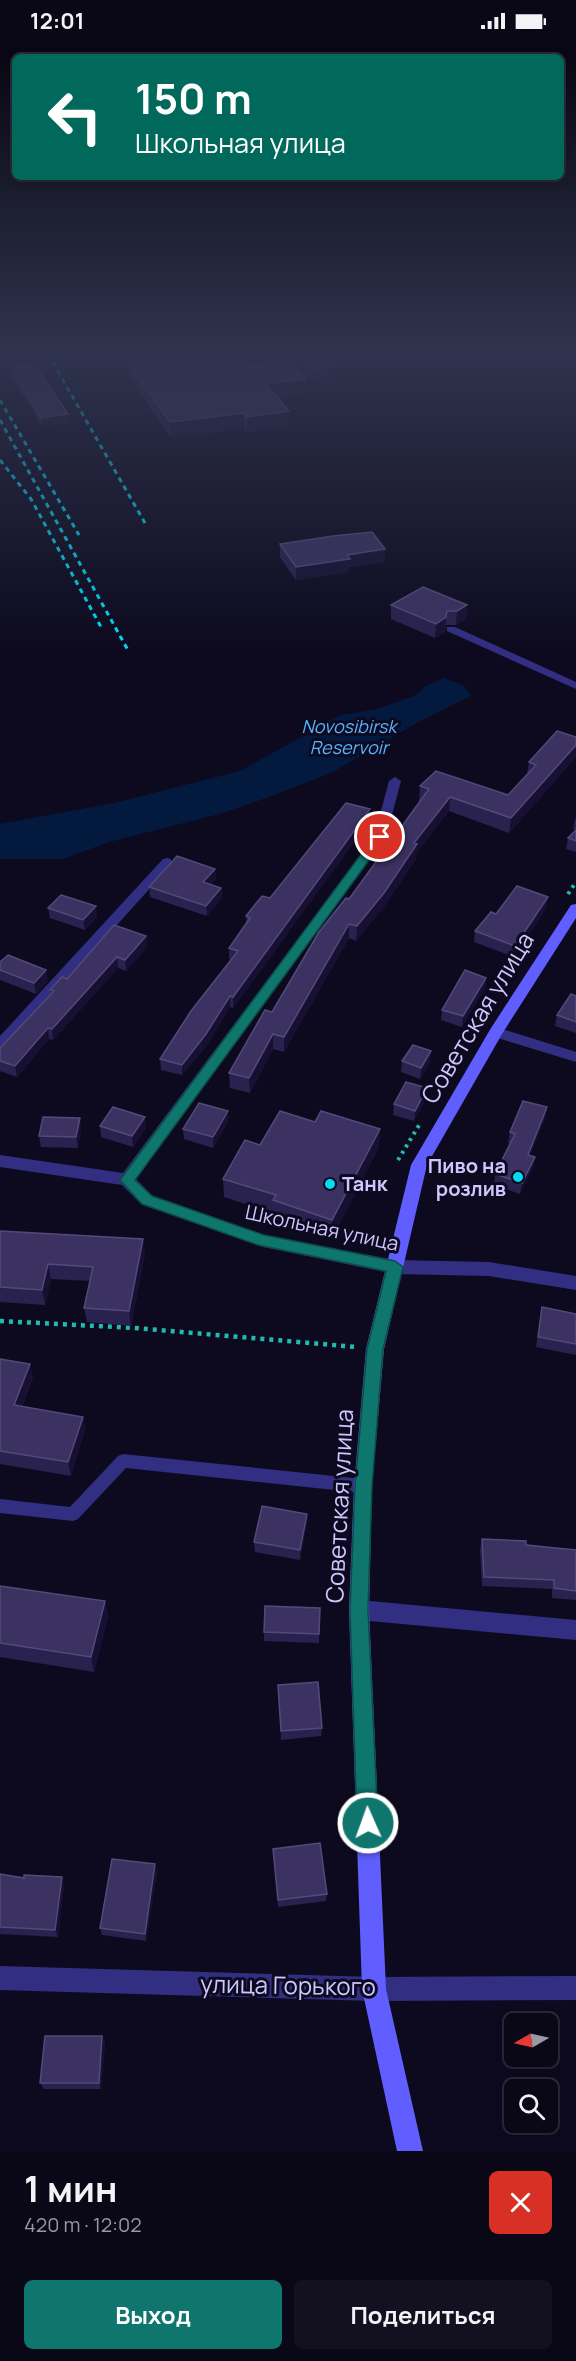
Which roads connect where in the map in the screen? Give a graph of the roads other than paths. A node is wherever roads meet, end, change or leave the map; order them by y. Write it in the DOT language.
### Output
graph roads {
  1 [pos="451,629"];
  2 [pos="576,686"];
  3 [pos="395,781"];
  4 [pos="166,862"];
  5 [pos="576,908"];
  6 [pos="495,1032"];
  7 [pos="0,1045"];
  8 [pos="576,1057"];
  9 [pos="0,1161"];
  10 [pos="127,1180"];
  11 [pos="395,1267"];
  12 [pos="576,1283"];
  13 [pos="363,1486"];
  14 [pos="0,1506"];
  15 [pos="359,1610"];
  16 [pos="576,1630"];
  17 [pos="0,1978"];
  18 [pos="576,1988"];
  19 [pos="374,1989"];
  20 [pos="410,2151"];
  1 -- 2 [label="street"];
  3 -- 10 [label="street"];
  4 -- 7 [label="street"];
  5 -- 6 [label="main road, Советская улица"];
  6 -- 8 [label="street"];
  6 -- 11 [label="main road, Советская улица"];
  9 -- 10 [label="street"];
  10 -- 11 [label="street, Школьная улица"];
  11 -- 12 [label="street, Школьная улица"];
  11 -- 13 [label="main road, Советская улица"];
  13 -- 14 [label="lane"];
  13 -- 15 [label="main road, Советская улица"];
  15 -- 16 [label="street"];
  15 -- 19 [label="main road, Советская улица"];
  17 -- 19 [label="street, улица Горького"];
  18 -- 19 [label="street, улица Горького"];
  19 -- 20 [label="main road, Советская улица"];
}
